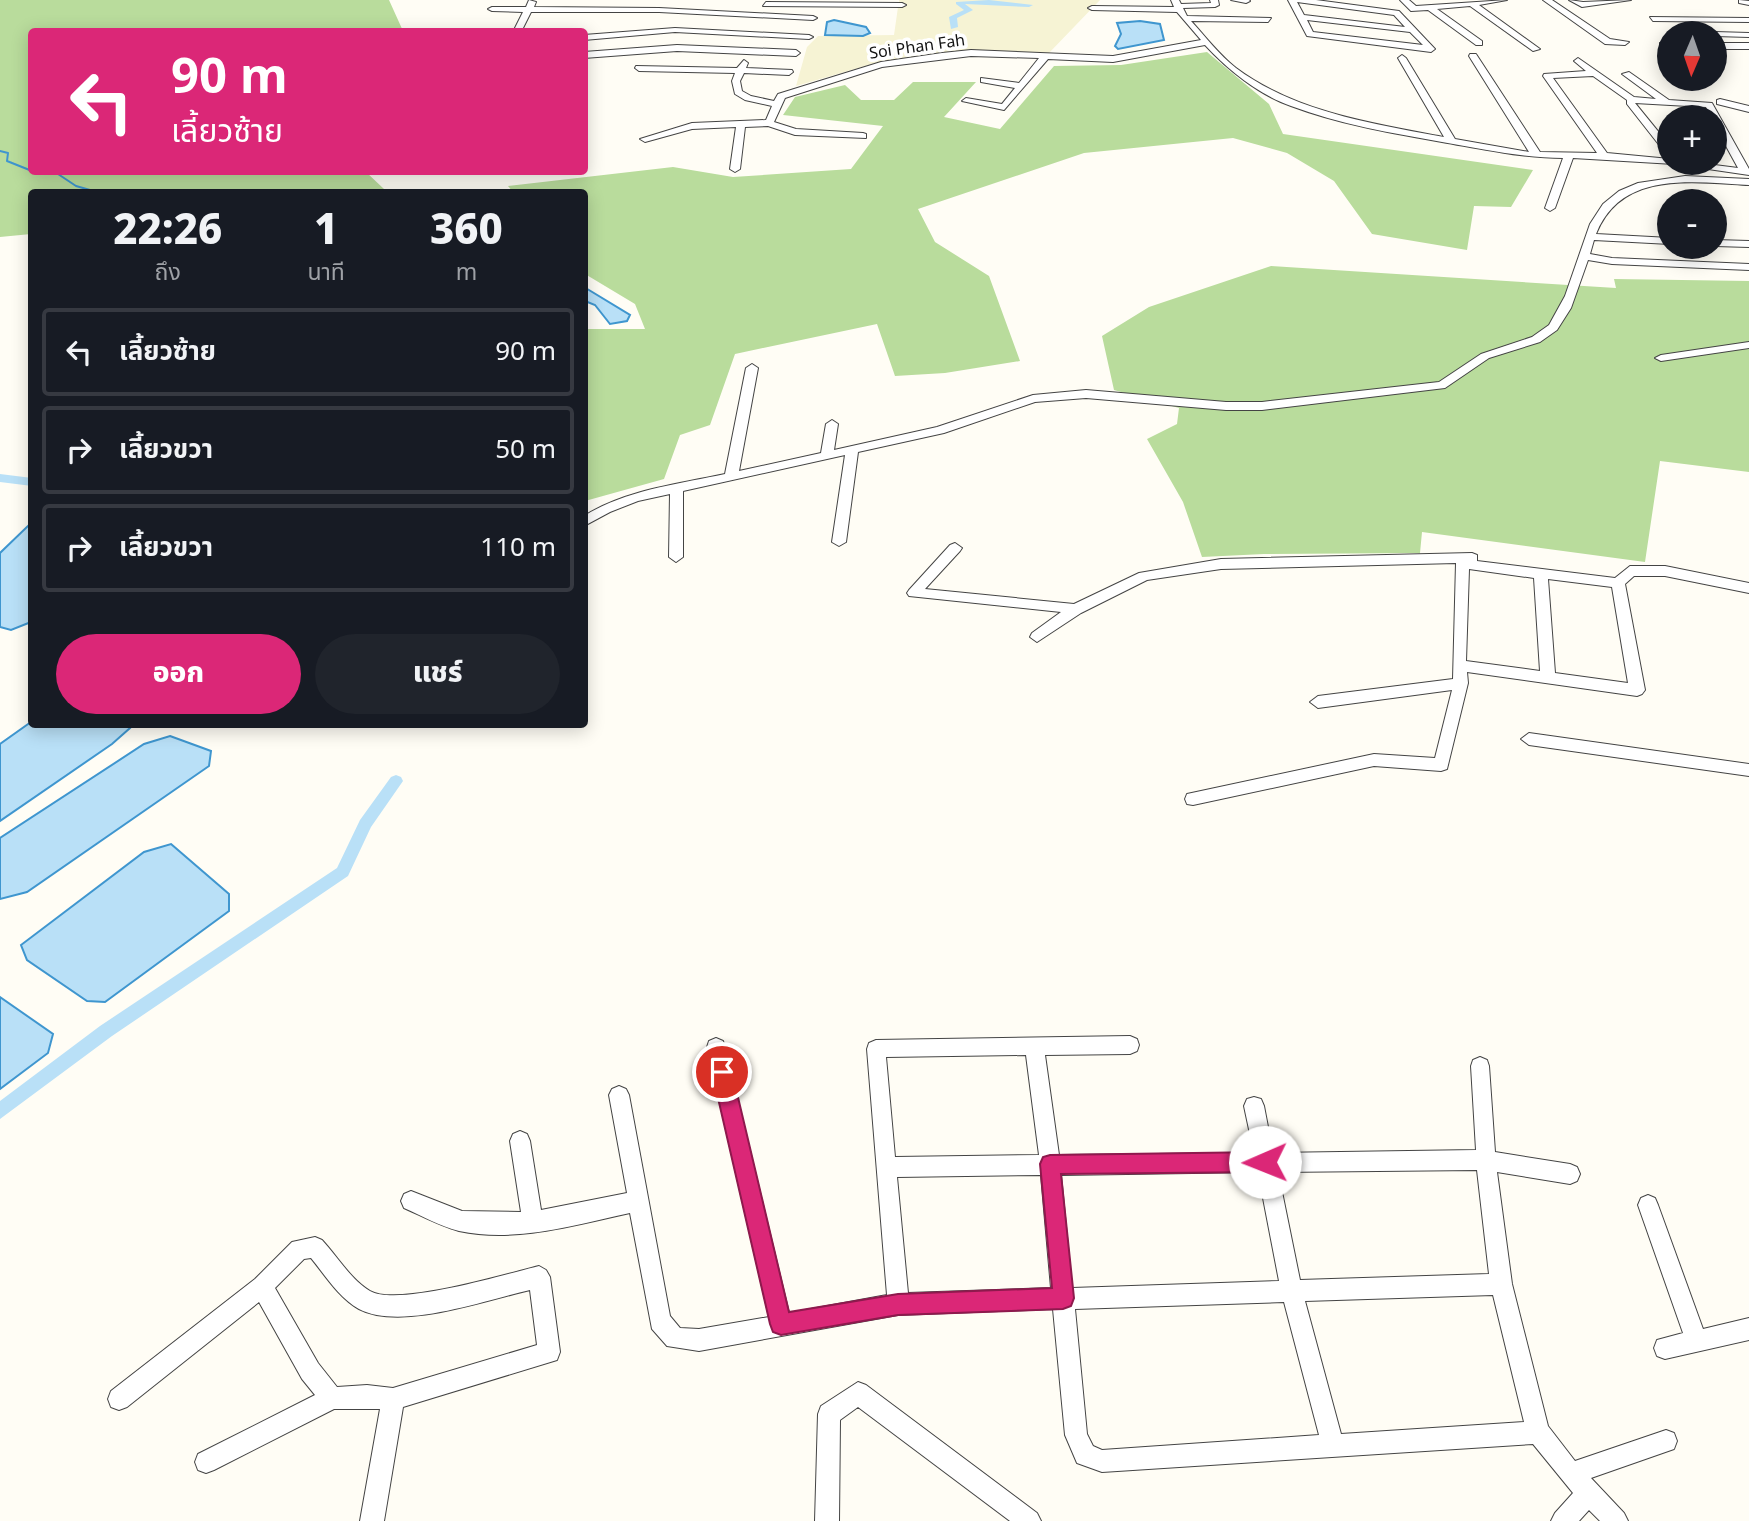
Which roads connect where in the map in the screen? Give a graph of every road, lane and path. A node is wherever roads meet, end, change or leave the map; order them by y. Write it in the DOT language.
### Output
graph roads {
  1 [pos="533,0"];
  2 [pos="579,0"];
  3 [pos="623,0"];
  4 [pos="664,0"];
  5 [pos="1214,0"];
  6 [pos="1235,0"];
  7 [pos="1292,0"];
  8 [pos="1298,0"];
  9 [pos="1404,0"];
  10 [pos="1503,0"];
  11 [pos="1547,0"];
  12 [pos="1573,0"];
  13 [pos="1627,0"];
  14 [pos="1246,1"];
  15 [pos="1742,1"];
  16 [pos="766,2"];
  17 [pos="1749,3"];
  18 [pos="1471,4"];
  19 [pos="902,5"];
  20 [pos="1092,8"];
  21 [pos="1430,8"];
  22 [pos="492,9"];
  23 [pos="529,9"];
  24 [pos="1179,9"];
  25 [pos="622,10"];
  26 [pos="659,10"];
  27 [pos="574,14"];
  28 [pos="762,14"];
  29 [pos="1301,17"];
  30 [pos="813,18"];
  31 [pos="1653,19"];
  32 [pos="1268,20"];
  33 [pos="1749,20"];
  34 [pos="618,23"];
  35 [pos="758,24"];
  36 [pos="519,28"];
  37 [pos="1411,30"];
  38 [pos="754,34"];
  39 [pos="1727,35"];
  40 [pos="1749,36"];
  41 [pos="809,37"];
  42 [pos="588,38"];
  43 [pos="1206,42"];
  44 [pos="1625,42"];
  45 [pos="1479,43"];
  46 [pos="1727,46"];
  47 [pos="1749,46"];
  48 [pos="1536,49"];
  49 [pos="748,51"];
  50 [pos="796,53"];
  51 [pos="588,56"];
  52 [pos="1473,56"];
  53 [pos="1045,57"];
  54 [pos="1402,58"];
  55 [pos="1578,61"];
  56 [pos="639,68"];
  57 [pos="741,70"];
  58 [pos="789,72"];
  59 [pos="1596,73"];
  60 [pos="1626,74"];
  61 [pos="984,79"];
  62 [pos="1022,86"];
  63 [pos="1632,100"];
  64 [pos="966,101"];
  65 [pos="778,102"];
  66 [pos="1665,102"];
  67 [pos="1720,102"];
  68 [pos="1709,105"];
  69 [pos="1749,109"];
  70 [pos="741,124"];
  71 [pos="769,124"];
  72 [pos="863,136"];
  73 [pos="1657,136"];
  74 [pos="649,138"];
  75 [pos="1727,139"];
  76 [pos="1452,142"];
  77 [pos="1537,155"];
  78 [pos="1569,156"];
  79 [pos="1604,156"];
  80 [pos="1657,161"];
  81 [pos="735,169"];
  82 [pos="1727,171"];
  83 [pos="1748,175"];
  84 [pos="1550,208"];
  85 [pos="1591,237"];
  86 [pos="1657,240"];
  87 [pos="1727,243"];
  88 [pos="1749,244"];
  89 [pos="1584,256"];
  90 [pos="1749,267"];
  91 [pos="1749,345"];
  92 [pos="1661,358"];
  93 [pos="752,368"];
  94 [pos="832,424"];
  95 [pos="852,450"];
  96 [pos="827,455"];
  97 [pos="731,477"];
  98 [pos="677,489"];
  99 [pos="588,520"];
  100 [pos="839,542"];
  101 [pos="955,548"];
  102 [pos="677,557"];
  103 [pos="1478,566"];
  104 [pos="1541,574"];
  105 [pos="1618,583"];
  106 [pos="1749,588"];
  107 [pos="1076,609"];
  108 [pos="1037,637"];
  109 [pos="1459,665"];
  110 [pos="1548,678"];
  111 [pos="1461,683"];
  112 [pos="1318,702"];
  113 [pos="1530,739"];
  114 [pos="1749,770"];
  115 [pos="1193,799"];
  116 [pos="1130,1045"];
  117 [pos="716,1047"];
  118 [pos="1035,1049"];
  119 [pos="1480,1066"];
  120 [pos="619,1095"];
  121 [pos="1254,1106"];
  122 [pos="520,1141"];
  123 [pos="1486,1160"];
  124 [pos="1265,1162"];
  125 [pos="1050,1164"];
  126 [pos="885,1167"];
  127 [pos="1570,1174"];
  128 [pos="411,1201"];
  129 [pos="638,1201"];
  130 [pos="1648,1205"];
  131 [pos="533,1222"];
  132 [pos="1501,1284"];
  133 [pos="262,1286"];
  134 [pos="1292,1291"];
  135 [pos="1063,1298"];
  136 [pos="898,1304"];
  137 [pos="781,1324"];
  138 [pos="1749,1329"];
  139 [pos="1697,1342"];
  140 [pos="1665,1348"];
  141 [pos="332,1398"];
  142 [pos="119,1399"];
  143 [pos="393,1399"];
  144 [pos="1538,1432"];
  145 [pos="1666,1441"];
  146 [pos="1334,1445"];
  147 [pos="206,1462"];
  148 [pos="1571,1474"];
  149 [pos="1589,1493"];
  150 [pos="372,1521"];
  151 [pos="827,1521"];
  152 [pos="1029,1521"];
  153 [pos="1563,1521"];
  154 [pos="1616,1521"];
  1 -- 23 [label="street"];
  2 -- 27 [label="street"];
  3 -- 25 [label="street"];
  4 -- 26 [label="street"];
  5 -- 24 [label="street"];
  6 -- 14 [label="street"];
  7 -- 29 [label="street"];
  8 -- 37 [label="street"];
  9 -- 21 [label="street"];
  10 -- 18 [label="street"];
  11 -- 44 [label="street"];
  12 -- 13 [label="street"];
  15 -- 17 [label="street"];
  16 -- 19 [label="street"];
  16 -- 28 [label="street"];
  18 -- 21 [label="street"];
  18 -- 48 [label="street"];
  20 -- 24 [label="street"];
  21 -- 45 [label="street"];
  22 -- 23 [label="street"];
  23 -- 27 [label="street"];
  23 -- 36 [label="street"];
  24 -- 32 [label="street"];
  24 -- 43 [label="street"];
  25 -- 26 [label="street"];
  25 -- 27 [label="street"];
  25 -- 34 [label="street"];
  26 -- 28 [label="street"];
  28 -- 30 [label="street"];
  28 -- 35 [label="street"];
  29 -- 37 [label="street"];
  29 -- 37 [label="street"];
  31 -- 33 [label="street"];
  38 -- 41 [label="street"];
  38 -- 42 [label="street"];
  38 -- 49 [label="street"];
  39 -- 40 [label="street"];
  43 -- 53 [label="street, Soi Phan Fah"];
  43 -- 76 [label="street"];
  46 -- 47 [label="street"];
  49 -- 50 [label="street"];
  49 -- 51 [label="street"];
  49 -- 57 [label="street"];
  52 -- 77 [label="street"];
  53 -- 62 [label="street"];
  53 -- 65 [label="street, Soi Phan Fah"];
  54 -- 76 [label="street"];
  55 -- 59 [label="street"];
  56 -- 57 [label="street"];
  57 -- 58 [label="street"];
  57 -- 65 [label="street"];
  59 -- 63 [label="street"];
  59 -- 79 [label="street"];
  60 -- 66 [label="street"];
  61 -- 62 [label="street"];
  62 -- 64 [label="street"];
  63 -- 66 [label="street"];
  63 -- 73 [label="street"];
  65 -- 71 [label="street"];
  66 -- 68 [label="street"];
  67 -- 69 [label="street"];
  70 -- 71 [label="street"];
  70 -- 74 [label="street"];
  70 -- 81 [label="street"];
  71 -- 72 [label="street"];
  75 -- 83 [label="street"];
  76 -- 77 [label="street"];
  77 -- 78 [label="street"];
  78 -- 79 [label="street"];
  78 -- 84 [label="street"];
  79 -- 80 [label="street"];
  82 -- 83 [label="street"];
  83 -- 85 [label="street"];
  85 -- 86 [label="street"];
  85 -- 89 [label="street"];
  87 -- 88 [label="street"];
  89 -- 90 [label="street"];
  89 -- 95 [label="street"];
  91 -- 92 [label="street"];
  93 -- 97 [label="street"];
  94 -- 96 [label="street"];
  95 -- 96 [label="street"];
  95 -- 100 [label="street"];
  96 -- 97 [label="street"];
  97 -- 98 [label="street"];
  98 -- 99 [label="street"];
  98 -- 102 [label="street"];
  101 -- 107 [label="street"];
  103 -- 104 [label="street"];
  103 -- 107 [label="street"];
  103 -- 109 [label="street"];
  104 -- 105 [label="street"];
  104 -- 110 [label="street"];
  105 -- 106 [label="street"];
  105 -- 110 [label="street"];
  107 -- 108 [label="street"];
  109 -- 110 [label="street"];
  109 -- 111 [label="street"];
  111 -- 112 [label="street"];
  111 -- 115 [label="street"];
  113 -- 114 [label="street"];
  116 -- 118 [label="street"];
  117 -- 137 [label="street"];
  118 -- 125 [label="street"];
  118 -- 126 [label="street"];
  119 -- 123 [label="street"];
  120 -- 129 [label="street"];
  121 -- 124 [label="street"];
  122 -- 131 [label="street"];
  123 -- 124 [label="street"];
  123 -- 127 [label="street"];
  123 -- 132 [label="street"];
  124 -- 125 [label="street"];
  124 -- 134 [label="street"];
  125 -- 126 [label="street"];
  125 -- 135 [label="street"];
  126 -- 136 [label="street"];
  128 -- 131 [label="street"];
  129 -- 131 [label="street"];
  129 -- 137 [label="street"];
  130 -- 139 [label="street"];
  132 -- 134 [label="street"];
  132 -- 144 [label="street"];
  133 -- 141 [label="street"];
  133 -- 142 [label="street"];
  133 -- 143 [label="street"];
  134 -- 135 [label="street"];
  134 -- 146 [label="street"];
  135 -- 136 [label="street"];
  135 -- 146 [label="street"];
  136 -- 137 [label="street"];
  138 -- 139 [label="street"];
  139 -- 140 [label="street"];
  141 -- 143 [label="street"];
  141 -- 147 [label="street"];
  143 -- 150 [label="street"];
  144 -- 146 [label="street"];
  144 -- 148 [label="street"];
  145 -- 148 [label="street"];
  148 -- 149 [label="street"];
  149 -- 153 [label="street"];
  149 -- 154 [label="street"];
  151 -- 152 [label="street"];
}
